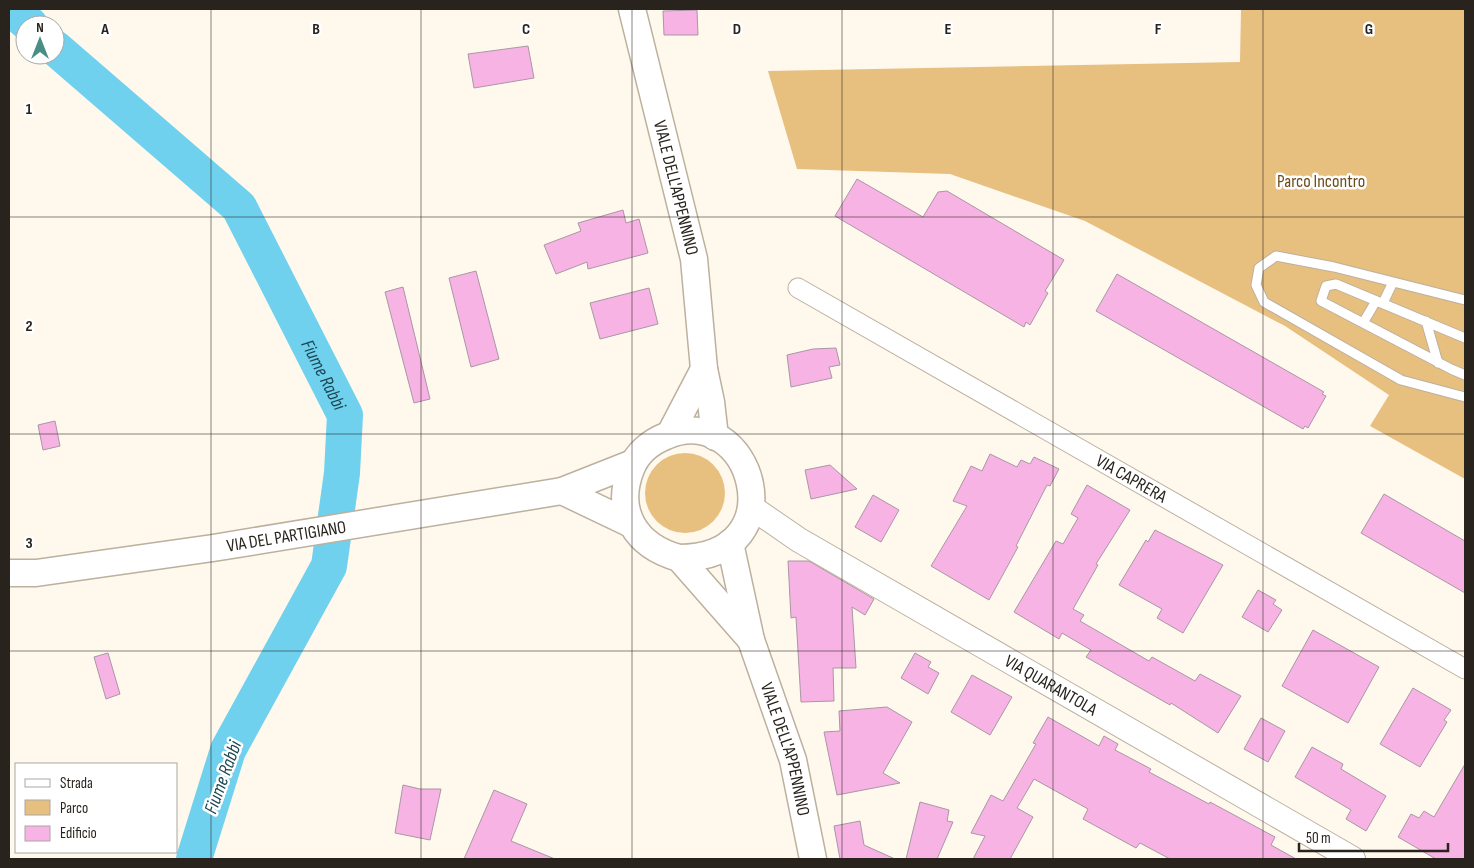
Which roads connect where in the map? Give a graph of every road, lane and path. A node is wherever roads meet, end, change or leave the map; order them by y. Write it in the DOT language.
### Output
graph roads {
  1 [pos="632,9"];
  2 [pos="1393,282"];
  3 [pos="798,288"];
  4 [pos="1465,300"];
  5 [pos="1379,302"];
  6 [pos="1426,321"];
  7 [pos="1362,323"];
  8 [pos="1465,338"];
  9 [pos="1438,363"];
  10 [pos="704,369"];
  11 [pos="1465,375"];
  12 [pos="1465,397"];
  13 [pos="670,434"];
  14 [pos="715,437"];
  15 [pos="633,463"];
  16 [pos="562,491"];
  17 [pos="751,507"];
  18 [pos="631,524"];
  19 [pos="730,543"];
  20 [pos="679,558"];
  21 [pos="9,573"];
  22 [pos="751,640"];
  23 [pos="1465,669"];
  24 [pos="1340,856"];
  25 [pos="813,859"];
  1 -- 10 [label="main road, VIALE DELL'APPENNINO"];
  2 -- 4 [label="lane"];
  2 -- 5 [label="lane"];
  2 -- 12 [label="lane"];
  3 -- 23 [label="street, VIA CAPRERA"];
  5 -- 6 [label="lane"];
  5 -- 7 [label="lane"];
  5 -- 7 [label="lane"];
  6 -- 8 [label="lane"];
  6 -- 9 [label="lane"];
  7 -- 9 [label="lane"];
  9 -- 11 [label="lane"];
  10 -- 13 [label="main road"];
  10 -- 14 [label="main road, VIALE DELL'APPENNINO"];
  13 -- 14 [label="main road, VIALE DELL'APPENNINO"];
  13 -- 15 [label="main road, VIALE DELL'APPENNINO"];
  14 -- 17 [label="main road, VIALE DELL'APPENNINO"];
  15 -- 16 [label="main road, VIA DEL PARTIGIANO"];
  15 -- 18 [label="main road, VIALE DELL'APPENNINO"];
  16 -- 18 [label="main road"];
  16 -- 21 [label="main road, VIA DEL PARTIGIANO"];
  17 -- 19 [label="main road, VIALE DELL'APPENNINO"];
  17 -- 24 [label="street, VIA QUARANTOLA"];
  18 -- 20 [label="main road, VIALE DELL'APPENNINO"];
  19 -- 20 [label="main road, VIALE DELL'APPENNINO"];
  19 -- 22 [label="main road, VIALE DELL'APPENNINO"];
  20 -- 22 [label="main road, VIALE DELL'APPENNINO"];
  22 -- 25 [label="main road, VIALE DELL'APPENNINO"];
}
